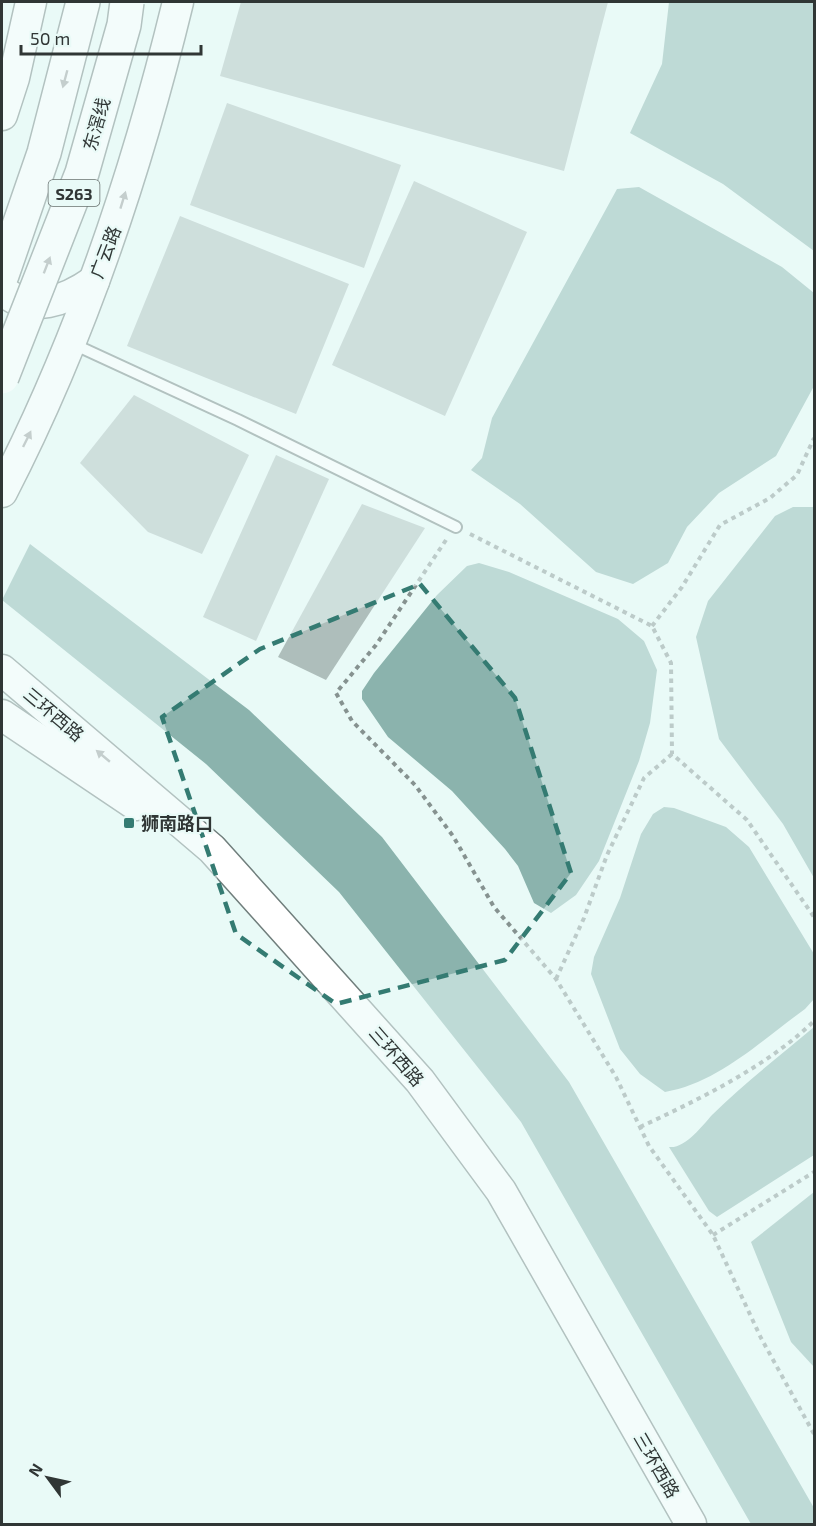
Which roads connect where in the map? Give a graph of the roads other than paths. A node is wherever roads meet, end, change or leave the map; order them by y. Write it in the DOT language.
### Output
graph roads {
  1 [pos="31,2"];
  2 [pos="83,2"];
  3 [pos="127,2"];
  4 [pos="178,2"];
  5 [pos="8,76"];
  6 [pos="2,115"];
  7 [pos="2,275"];
  8 [pos="94,281"];
  9 [pos="2,290"];
  10 [pos="70,342"];
  11 [pos="2,377"];
  12 [pos="2,492"];
  13 [pos="456,527"];
  14 [pos="2,670"];
  15 [pos="2,715"];
  16 [pos="14,729"];
  17 [pos="672,1524"];
  18 [pos="691,1524"];
  1 -- 5 [label="main road"];
  2 -- 7 [label="main road, S263, one-way"];
  11 -- 3 [label="main road, 东滘线 / S263, one-way, bridge"];
  8 -- 4 [label="main road, 广云路 / S263, one-way"];
  5 -- 6 [label="main road"];
  8 -- 9 [label="main road"];
  8 -- 10 [label="main road, 广云路 / S263"];
  12 -- 10 [label="main road, 广云路 / S263, one-way"];
  10 -- 13 [label="lane"];
  18 -- 14 [label="main road, 三环西路, one-way"];
  15 -- 16 [label="main road, 三环西路"];
  16 -- 17 [label="main road, 三环西路"];
}
